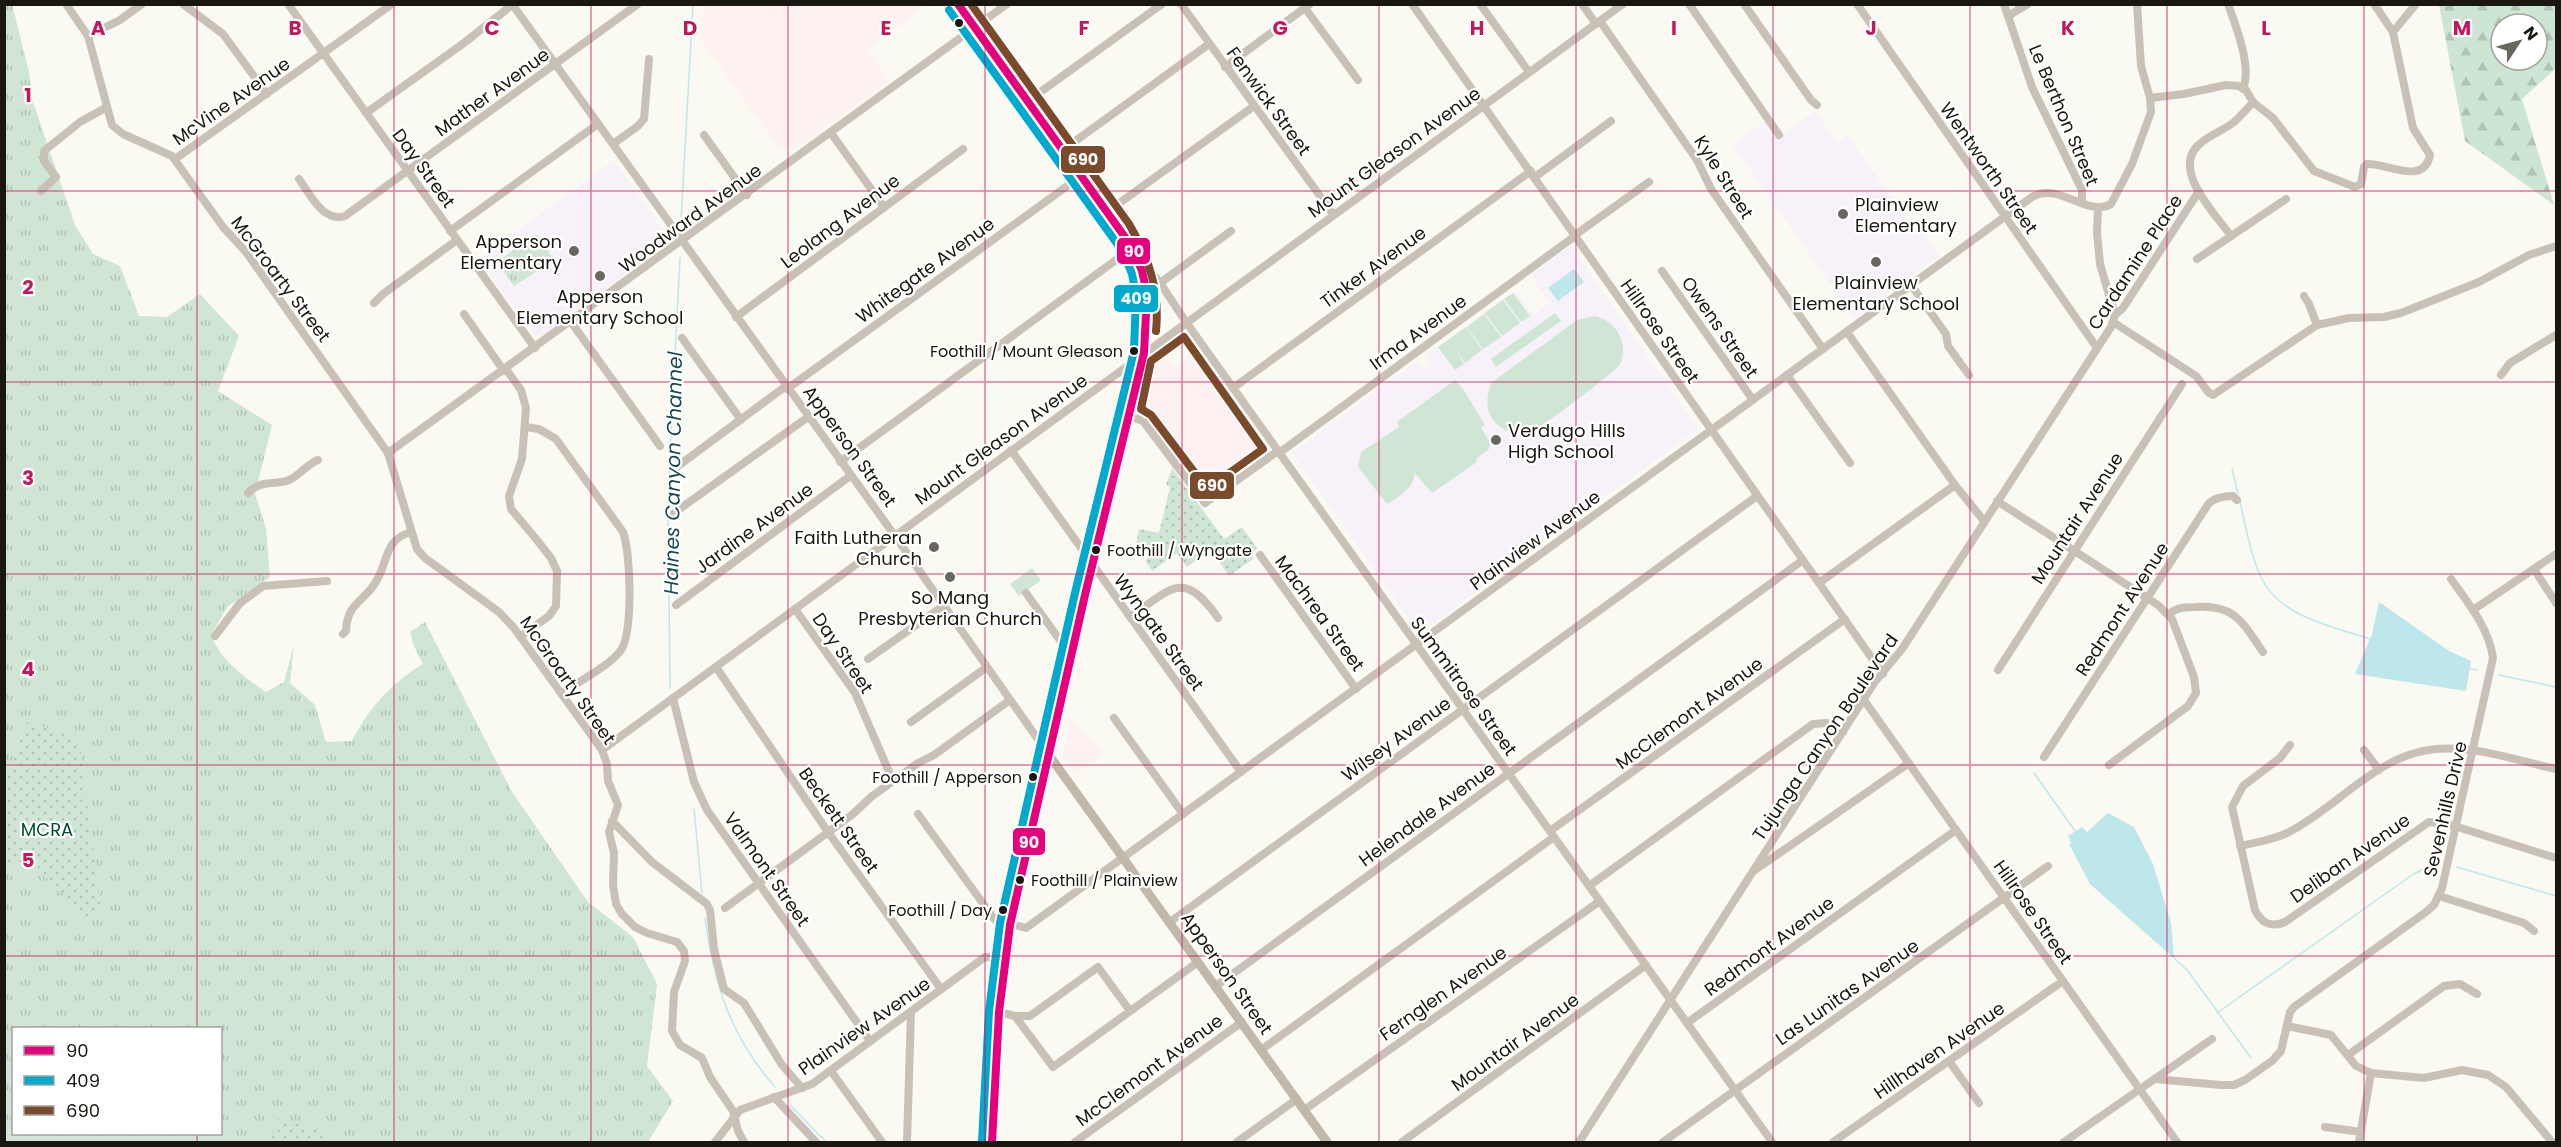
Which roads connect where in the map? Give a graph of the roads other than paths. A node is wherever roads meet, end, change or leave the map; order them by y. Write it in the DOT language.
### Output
graph roads {
  1 [pos="66,4"];
  2 [pos="142,4"];
  3 [pos="183,4"];
  4 [pos="288,4"];
  5 [pos="392,4"];
  6 [pos="638,4"];
  7 [pos="958,4"];
  8 [pos="1008,4"];
  9 [pos="1162,4"];
  10 [pos="1181,4"];
  11 [pos="1412,4"];
  12 [pos="1480,4"];
  13 [pos="1582,4"];
  14 [pos="1623,4"];
  15 [pos="1689,4"];
  16 [pos="1744,4"];
  17 [pos="1857,4"];
  18 [pos="2004,4"];
  19 [pos="2028,4"];
  20 [pos="2137,4"];
  21 [pos="2228,4"];
  22 [pos="2374,4"];
  23 [pos="2416,4"];
  24 [pos="512,5"];
  25 [pos="1308,6"];
  26 [pos="2008,16"];
  27 [pos="1598,23"];
  28 [pos="975,28"];
  29 [pos="2393,32"];
  30 [pos="88,36"];
  31 [pos="1209,44"];
  32 [pos="324,54"];
  33 [pos="649,58"];
  34 [pos="556,65"];
  35 [pos="1225,66"];
  36 [pos="1529,72"];
  37 [pos="1358,80"];
  38 [pos="2243,88"];
  39 [pos="267,94"];
  40 [pos="2150,98"];
  41 [pos="1028,101"];
  42 [pos="2253,102"];
  43 [pos="1484,104"];
  44 [pos="1817,105"];
  45 [pos="1254,106"];
  46 [pos="107,107"];
  47 [pos="366,113"];
  48 [pos="1611,122"];
  49 [pos="598,124"];
  50 [pos="831,133"];
  51 [pos="704,135"];
  52 [pos="1779,135"];
  53 [pos="613,144"];
  54 [pos="963,149"];
  55 [pos="1063,150"];
  56 [pos="175,159"];
  57 [pos="408,171"];
  58 [pos="1533,174"];
  59 [pos="1081,176"];
  60 [pos="299,179"];
  61 [pos="1649,182"];
  62 [pos="41,191"];
  63 [pos="2199,191"];
  64 [pos="747,195"];
  65 [pos="2286,199"];
  66 [pos="2082,202"];
  67 [pos="884,207"];
  68 [pos="2098,208"];
  69 [pos="1107,212"];
  70 [pos="1333,214"];
  71 [pos="2005,217"];
  72 [pos="450,231"];
  73 [pos="1231,231"];
  74 [pos="1575,235"];
  75 [pos="2231,236"];
  76 [pos="457,240"];
  77 [pos="682,242"];
  78 [pos="2556,246"];
  79 [pos="1133,249"];
  80 [pos="2197,259"];
  81 [pos="1662,271"];
  82 [pos="1160,283"];
  83 [pos="1911,285"];
  84 [pos="2304,296"];
  85 [pos="374,303"];
  86 [pos="464,314"];
  87 [pos="736,317"];
  88 [pos="2114,319"];
  89 [pos="571,322"];
  90 [pos="1186,322"];
  91 [pos="2317,325"];
  92 [pos="1847,332"];
  93 [pos="2556,335"];
  94 [pos="682,338"];
  95 [pos="535,348"];
  96 [pos="2097,348"];
  97 [pos="1823,349"];
  98 [pos="1144,353"];
  99 [pos="505,370"];
  100 [pos="1787,375"];
  101 [pos="1969,375"];
  102 [pos="2501,375"];
  103 [pos="2182,384"];
  104 [pos="787,387"];
  105 [pos="1233,388"];
  106 [pos="1753,400"];
  107 [pos="1129,416"];
  108 [pos="808,417"];
  109 [pos="741,420"];
  110 [pos="525,427"];
  111 [pos="1710,431"];
  112 [pos="660,446"];
  113 [pos="1011,450"];
  114 [pos="1279,452"];
  115 [pos="388,453"];
  116 [pos="318,460"];
  117 [pos="840,462"];
  118 [pos="1850,463"];
  119 [pos="674,469"];
  120 [pos="850,476"];
  121 [pos="1955,485"];
  122 [pos="248,493"];
  123 [pos="1757,496"];
  124 [pos="2237,500"];
  125 [pos="1997,501"];
  126 [pos="674,513"];
  127 [pos="1984,521"];
  128 [pos="411,532"];
  129 [pos="895,536"];
  130 [pos="2074,550"];
  131 [pos="2556,554"];
  132 [pos="1260,555"];
  133 [pos="1803,560"];
  134 [pos="1093,565"];
  135 [pos="2534,569"];
  136 [pos="2451,579"];
  137 [pos="327,582"];
  138 [pos="1819,583"];
  139 [pos="1026,593"];
  140 [pos="2146,598"];
  141 [pos="2556,603"];
  142 [pos="676,605"];
  143 [pos="944,606"];
  144 [pos="795,609"];
  145 [pos="2473,610"];
  146 [pos="2169,614"];
  147 [pos="1130,617"];
  148 [pos="1218,618"];
  149 [pos="1845,619"];
  150 [pos="343,633"];
  151 [pos="215,636"];
  152 [pos="521,636"];
  153 [pos="1416,644"];
  154 [pos="1074,647"];
  155 [pos="2263,652"];
  156 [pos="868,659"];
  157 [pos="716,667"];
  158 [pos="987,667"];
  159 [pos="1998,670"];
  160 [pos="1883,674"];
  161 [pos="1356,689"];
  162 [pos="562,694"];
  163 [pos="673,699"];
  164 [pos="1010,700"];
  165 [pos="1864,700"];
  166 [pos="1463,710"];
  167 [pos="1114,718"];
  168 [pos="910,722"];
  169 [pos="1843,732"];
  170 [pos="2290,745"];
  171 [pos="602,750"];
  172 [pos="2364,750"];
  173 [pos="2473,751"];
  174 [pos="1049,755"];
  175 [pos="2044,758"];
  176 [pos="1909,763"];
  177 [pos="2109,765"];
  178 [pos="2556,769"];
  179 [pos="2379,770"];
  180 [pos="1241,772"];
  181 [pos="1509,773"];
  182 [pos="893,781"];
  183 [pos="918,814"];
  184 [pos="1183,814"];
  185 [pos="612,821"];
  186 [pos="2457,827"];
  187 [pos="1956,830"];
  188 [pos="828,832"];
  189 [pos="1552,834"];
  190 [pos="2240,846"];
  191 [pos="1123,857"];
  192 [pos="2556,858"];
  193 [pos="2048,866"];
  194 [pos="1754,870"];
  195 [pos="758,883"];
  196 [pos="1589,886"];
  197 [pos="2439,896"];
  198 [pos="2004,898"];
  199 [pos="1600,901"];
  200 [pos="725,908"];
  201 [pos="1170,922"];
  202 [pos="1010,925"];
  203 [pos="2534,931"];
  204 [pos="1005,958"];
  205 [pos="1198,962"];
  206 [pos="1646,965"];
  207 [pos="2063,981"];
  208 [pos="1216,986"];
  209 [pos="941,989"];
  210 [pos="2477,994"];
  211 [pos="1670,1000"];
  212 [pos="1130,1011"];
  213 [pos="911,1012"];
  214 [pos="999,1012"];
  215 [pos="1015,1016"];
  216 [pos="1242,1022"];
  217 [pos="1687,1023"];
  218 [pos="2287,1026"];
  219 [pos="2212,1039"];
  220 [pos="870,1041"];
  221 [pos="1261,1050"];
  222 [pos="2348,1055"];
  223 [pos="1949,1061"];
  224 [pos="831,1071"];
  225 [pos="2371,1073"];
  226 [pos="2155,1079"];
  227 [pos="802,1088"];
  228 [pos="2140,1089"];
  229 [pos="1735,1090"];
  230 [pos="774,1097"];
  231 [pos="1297,1100"];
  232 [pos="1979,1103"];
  233 [pos="1304,1110"];
  234 [pos="735,1114"];
  235 [pos="2325,1127"];
  236 [pos="2361,1132"];
  237 [pos="715,1143"];
  238 [pos="744,1143"];
  239 [pos="816,1143"];
  240 [pos="882,1143"];
  241 [pos="907,1143"];
  242 [pos="992,1143"];
  243 [pos="1075,1143"];
  244 [pos="1238,1143"];
  245 [pos="1327,1143"];
  246 [pos="1402,1143"];
  247 [pos="1579,1143"];
  248 [pos="1663,1143"];
  249 [pos="1772,1143"];
  250 [pos="1833,1143"];
  251 [pos="2064,1143"];
  252 [pos="2177,1143"];
  253 [pos="2359,1143"];
  254 [pos="2552,1143"];
  1 -- 30 [label="street, McGroarty Street"];
  2 -- 30 [label="street"];
  3 -- 39 [label="street"];
  4 -- 32 [label="street, Day Street"];
  5 -- 32 [label="street, McVine Avenue"];
  6 -- 34 [label="street, Mather Avenue"];
  7 -- 28 [label="main road"];
  8 -- 28 [label="street, Woodward Avenue"];
  9 -- 41 [label="street"];
  10 -- 31 [label="street, Fenwick Street"];
  11 -- 43 [label="street, Hillrose Street"];
  12 -- 36 [label="street"];
  13 -- 27 [label="street, Kyle Street"];
  14 -- 27 [label="street, Mount Gleason Avenue"];
  15 -- 52 [label="street"];
  16 -- 44 [label="street"];
  17 -- 71 [label="street, Wentworth Street"];
  18 -- 26 [label="street, Le Berthon Street"];
  19 -- 26 [label="street"];
  20 -- 40 [label="street"];
  21 -- 38 [label="street"];
  22 -- 29 [label="street"];
  23 -- 29 [label="street"];
  24 -- 34 [label="street, Apperson Street"];
  24 -- 47 [label="street"];
  25 -- 35 [label="street"];
  25 -- 37 [label="street"];
  26 -- 66 [label="street, Le Berthon Street"];
  27 -- 36 [label="street, Mount Gleason Avenue"];
  27 -- 97 [label="street, Kyle Street"];
  28 -- 41 [label="main road"];
  28 -- 50 [label="street, Woodward Avenue"];
  29 -- 42 [label="street"];
  30 -- 46 [label="street, McGroarty Street"];
  31 -- 35 [label="street, Fenwick Street"];
  31 -- 55 [label="street"];
  32 -- 39 [label="street, McVine Avenue"];
  32 -- 47 [label="street, Day Street"];
  33 -- 53 [label="street"];
  34 -- 49 [label="street, Apperson Street"];
  34 -- 57 [label="street, Mather Avenue"];
  35 -- 45 [label="street, Fenwick Street"];
  36 -- 43 [label="street, Mount Gleason Avenue"];
  38 -- 40 [label="street"];
  38 -- 42 [label="street"];
  39 -- 56 [label="street, McVine Avenue"];
  40 -- 68 [label="street"];
  41 -- 55 [label="main road"];
  42 -- 63 [label="street"];
  43 -- 58 [label="street, Hillrose Street"];
  43 -- 70 [label="street, Mount Gleason Avenue"];
  45 -- 69 [label="street"];
  45 -- 70 [label="street, Fenwick Street"];
  46 -- 56 [label="street, McGroarty Street"];
  46 -- 62 [label="street"];
  47 -- 57 [label="street, Day Street"];
  48 -- 58 [label="street, Tinker Avenue"];
  49 -- 53 [label="street, Apperson Street"];
  49 -- 72 [label="street"];
  50 -- 64 [label="street, Woodward Avenue"];
  50 -- 67 [label="street"];
  51 -- 64 [label="street"];
  53 -- 77 [label="street, Apperson Street"];
  54 -- 67 [label="street, Leolang Avenue"];
  55 -- 59 [label="main road"];
  56 -- 115 [label="street, McGroarty Street"];
  57 -- 60 [label="street, Mather Avenue"];
  57 -- 72 [label="street, Day Street"];
  58 -- 74 [label="street, Hillrose Street"];
  58 -- 105 [label="street, Tinker Avenue"];
  59 -- 69 [label="main road"];
  59 -- 104 [label="street, Whitegate Avenue"];
  61 -- 74 [label="street, Irma Avenue"];
  63 -- 75 [label="street"];
  63 -- 88 [label="street, Cardamine Place"];
  64 -- 77 [label="street, Woodward Avenue"];
  65 -- 75 [label="street"];
  66 -- 68 [label="street"];
  66 -- 71 [label="street, Plainview Avenue"];
  67 -- 87 [label="street, Leolang Avenue"];
  68 -- 88 [label="street, Le Berthon Street"];
  69 -- 79 [label="main road"];
  70 -- 90 [label="street, Mount Gleason Avenue"];
  71 -- 83 [label="street, Plainview Avenue"];
  71 -- 96 [label="street, Wentworth Street"];
  72 -- 76 [label="street, Day Street"];
  73 -- 82 [label="street"];
  74 -- 111 [label="street, Hillrose Street"];
  74 -- 114 [label="street, Irma Avenue"];
  75 -- 80 [label="street"];
  76 -- 85 [label="street"];
  76 -- 95 [label="street, Day Street"];
  77 -- 87 [label="street, Apperson Street"];
  77 -- 89 [label="street, Woodward Avenue"];
  78 -- 91 [label="street"];
  79 -- 82 [label="street, Summitrose Street"];
  79 -- 98 [label="main road"];
  79 -- 117 [label="street"];
  81 -- 106 [label="street, Owens Street"];
  82 -- 90 [label="street, Summitrose Street"];
  83 -- 92 [label="street, Plainview Avenue"];
  83 -- 101 [label="street"];
  84 -- 91 [label="street"];
  86 -- 99 [label="street"];
  87 -- 104 [label="street, Apperson Street"];
  88 -- 91 [label="street"];
  88 -- 96 [label="street, Cardamine Place"];
  89 -- 95 [label="street, Woodward Avenue"];
  89 -- 112 [label="street"];
  90 -- 98 [label="street, Mount Gleason Avenue"];
  90 -- 105 [label="street, Summitrose Street"];
  92 -- 97 [label="street, Plainview Avenue"];
  92 -- 121 [label="street"];
  93 -- 102 [label="street"];
  94 -- 109 [label="street"];
  95 -- 99 [label="street, Woodward Avenue"];
  96 -- 125 [label="street, Tujunga Canyon Boulevard"];
  97 -- 100 [label="street, Plainview Avenue"];
  98 -- 107 [label="main road"];
  98 -- 113 [label="street, Mount Gleason Avenue"];
  99 -- 110 [label="street"];
  99 -- 115 [label="street, Woodward Avenue"];
  100 -- 106 [label="street, Plainview Avenue"];
  100 -- 118 [label="street, Owens Street"];
  103 -- 130 [label="street, Mountair Avenue"];
  104 -- 108 [label="street, Apperson Street"];
  104 -- 109 [label="street, Whitegate Avenue"];
  105 -- 114 [label="street, Summitrose Street"];
  106 -- 111 [label="street, Plainview Avenue"];
  107 -- 114 [label="street, Irma Avenue"];
  107 -- 134 [label="main road"];
  108 -- 117 [label="street, Apperson Street"];
  108 -- 126 [label="street"];
  109 -- 119 [label="street, Whitegate Avenue"];
  110 -- 152 [label="street"];
  110 -- 162 [label="street"];
  111 -- 123 [label="street, Hillrose Street"];
  111 -- 153 [label="street, Plainview Avenue"];
  113 -- 129 [label="street, Mount Gleason Avenue"];
  113 -- 134 [label="street, Wyngate Street"];
  114 -- 153 [label="street, Summitrose Street"];
  115 -- 128 [label="street, McGroarty Street"];
  116 -- 122 [label="street"];
  117 -- 120 [label="street, Apperson Street"];
  120 -- 129 [label="street, Apperson Street"];
  120 -- 142 [label="street, Jardine Avenue"];
  121 -- 127 [label="street"];
  121 -- 138 [label="street"];
  123 -- 133 [label="street, Hillrose Street"];
  123 -- 166 [label="street, Wilsey Avenue"];
  124 -- 140 [label="street, Redmont Avenue"];
  125 -- 127 [label="street, Tujunga Canyon Boulevard"];
  125 -- 130 [label="street"];
  127 -- 160 [label="street, Tujunga Canyon Boulevard"];
  128 -- 150 [label="street"];
  128 -- 152 [label="street, McGroarty Street"];
  129 -- 143 [label="street, Apperson Street"];
  129 -- 144 [label="street, Mount Gleason Avenue"];
  130 -- 140 [label="street"];
  130 -- 159 [label="street, Mountair Avenue"];
  131 -- 135 [label="street"];
  132 -- 161 [label="street, Machrea Street"];
  133 -- 138 [label="street, Hillrose Street"];
  133 -- 181 [label="street, Helendale Avenue"];
  134 -- 147 [label="street, Wyngate Street"];
  134 -- 154 [label="main road"];
  135 -- 141 [label="street"];
  135 -- 145 [label="street"];
  136 -- 145 [label="street, Sevenhills Drive"];
  137 -- 151 [label="street"];
  138 -- 149 [label="street, Hillrose Street"];
  139 -- 154 [label="street"];
  140 -- 146 [label="street"];
  140 -- 175 [label="street, Redmont Avenue"];
  143 -- 156 [label="street"];
  143 -- 158 [label="street, Apperson Street"];
  144 -- 157 [label="street, Mount Gleason Avenue"];
  144 -- 182 [label="street, Day Street"];
  145 -- 173 [label="street, Sevenhills Drive"];
  146 -- 155 [label="street"];
  146 -- 177 [label="street"];
  147 -- 148 [label="street"];
  147 -- 180 [label="street, Wyngate Street"];
  149 -- 160 [label="street, Hillrose Street"];
  149 -- 189 [label="street, McClemont Avenue"];
  152 -- 162 [label="street, McGroarty Street"];
  153 -- 161 [label="street, Plainview Avenue"];
  153 -- 166 [label="street, Summitrose Street"];
  154 -- 174 [label="main road"];
  157 -- 163 [label="street, Mount Gleason Avenue"];
  157 -- 188 [label="street, Beckett Street"];
  158 -- 164 [label="street, Apperson Street"];
  158 -- 168 [label="street"];
  160 -- 165 [label="street, Tujunga Canyon Boulevard"];
  161 -- 180 [label="street, Plainview Avenue"];
  162 -- 171 [label="street, McGroarty Street"];
  163 -- 171 [label="street, Mount Gleason Avenue"];
  163 -- 195 [label="street, Valmont Street"];
  164 -- 174 [label="street, Apperson Street"];
  164 -- 182 [label="street"];
  165 -- 169 [label="street, Tujunga Canyon Boulevard"];
  165 -- 176 [label="street, Hillrose Street"];
  166 -- 181 [label="street, Summitrose Street"];
  166 -- 201 [label="street, Wilsey Avenue"];
  167 -- 184 [label="street"];
  169 -- 194 [label="street, Tujunga Canyon Boulevard"];
  169 -- 196 [label="street"];
  170 -- 190 [label="street"];
  171 -- 185 [label="street, McGroarty Street"];
  172 -- 179 [label="street"];
  173 -- 178 [label="street"];
  173 -- 179 [label="street"];
  173 -- 186 [label="street, Sevenhills Drive"];
  174 -- 191 [label="main road, Apperson Street"];
  174 -- 202 [label="main road"];
  176 -- 187 [label="street, Hillrose Street"];
  176 -- 194 [label="street"];
  179 -- 190 [label="street"];
  180 -- 184 [label="street, Plainview Avenue"];
  181 -- 189 [label="street, Summitrose Street"];
  181 -- 208 [label="street, Helendale Avenue"];
  182 -- 188 [label="street"];
  183 -- 202 [label="street"];
  184 -- 191 [label="street, Plainview Avenue"];
  185 -- 227 [label="street"];
  185 -- 234 [label="street, McGroarty Street"];
  186 -- 190 [label="street, Deliban Avenue"];
  186 -- 192 [label="street, Deliban Avenue"];
  186 -- 197 [label="street, Sevenhills Drive"];
  187 -- 198 [label="street, Hillrose Street"];
  187 -- 217 [label="street, Redmont Avenue"];
  188 -- 195 [label="street"];
  188 -- 209 [label="street, Beckett Street"];
  189 -- 196 [label="street, Summitrose Street"];
  189 -- 221 [label="street, McClemont Avenue"];
  191 -- 201 [label="main road, Apperson Street"];
  191 -- 202 [label="street, Plainview Avenue"];
  193 -- 198 [label="street, Las Lunitas Avenue"];
  194 -- 211 [label="street, Tujunga Canyon Boulevard"];
  195 -- 200 [label="street"];
  195 -- 220 [label="street, Valmont Street"];
  196 -- 199 [label="street, Summitrose Street"];
  197 -- 203 [label="street"];
  197 -- 218 [label="street, Sevenhills Drive"];
  198 -- 207 [label="street, Hillrose Street"];
  198 -- 229 [label="street, Las Lunitas Avenue"];
  199 -- 206 [label="street, Summitrose Street"];
  199 -- 233 [label="street, Fernglen Avenue"];
  201 -- 205 [label="main road, Apperson Street"];
  202 -- 204 [label="main road"];
  204 -- 209 [label="street, Plainview Avenue"];
  204 -- 214 [label="main road"];
  205 -- 208 [label="main road, Apperson Street"];
  205 -- 212 [label="street"];
  206 -- 211 [label="street, Summitrose Street"];
  206 -- 246 [label="street, Mountair Avenue"];
  207 -- 223 [label="street, Hillhaven Avenue"];
  207 -- 228 [label="street, Hillrose Street"];
  208 -- 216 [label="main road, Apperson Street"];
  209 -- 213 [label="street, Plainview Avenue"];
  210 -- 222 [label="street"];
  211 -- 217 [label="street, Summitrose Street"];
  211 -- 247 [label="street, Tujunga Canyon Boulevard"];
  212 -- 215 [label="street"];
  212 -- 215 [label="street"];
  213 -- 220 [label="street, Plainview Avenue"];
  213 -- 241 [label="street"];
  214 -- 215 [label="street"];
  214 -- 242 [label="main road"];
  216 -- 221 [label="main road, Apperson Street"];
  216 -- 243 [label="street, McClemont Avenue"];
  217 -- 229 [label="street, Summitrose Street"];
  218 -- 222 [label="street"];
  218 -- 226 [label="street, Sevenhills Drive"];
  219 -- 226 [label="street"];
  220 -- 224 [label="street, Plainview Avenue"];
  221 -- 231 [label="main road, Apperson Street"];
  222 -- 225 [label="street"];
  223 -- 232 [label="street"];
  223 -- 250 [label="street, Hillhaven Avenue"];
  224 -- 227 [label="street, Plainview Avenue"];
  224 -- 240 [label="street"];
  225 -- 236 [label="street"];
  225 -- 254 [label="street"];
  226 -- 228 [label="street"];
  227 -- 230 [label="street, Plainview Avenue"];
  228 -- 251 [label="street"];
  228 -- 252 [label="street, Hillrose Street"];
  229 -- 248 [label="street, Las Lunitas Avenue"];
  229 -- 249 [label="street, Summitrose Street"];
  230 -- 234 [label="street, Plainview Avenue"];
  230 -- 239 [label="street"];
  231 -- 233 [label="main road, Apperson Street"];
  231 -- 244 [label="street"];
  233 -- 245 [label="main road, Apperson Street"];
  234 -- 237 [label="street"];
  234 -- 238 [label="street, McGroarty Street"];
  235 -- 236 [label="street"];
  236 -- 253 [label="street"];
}
